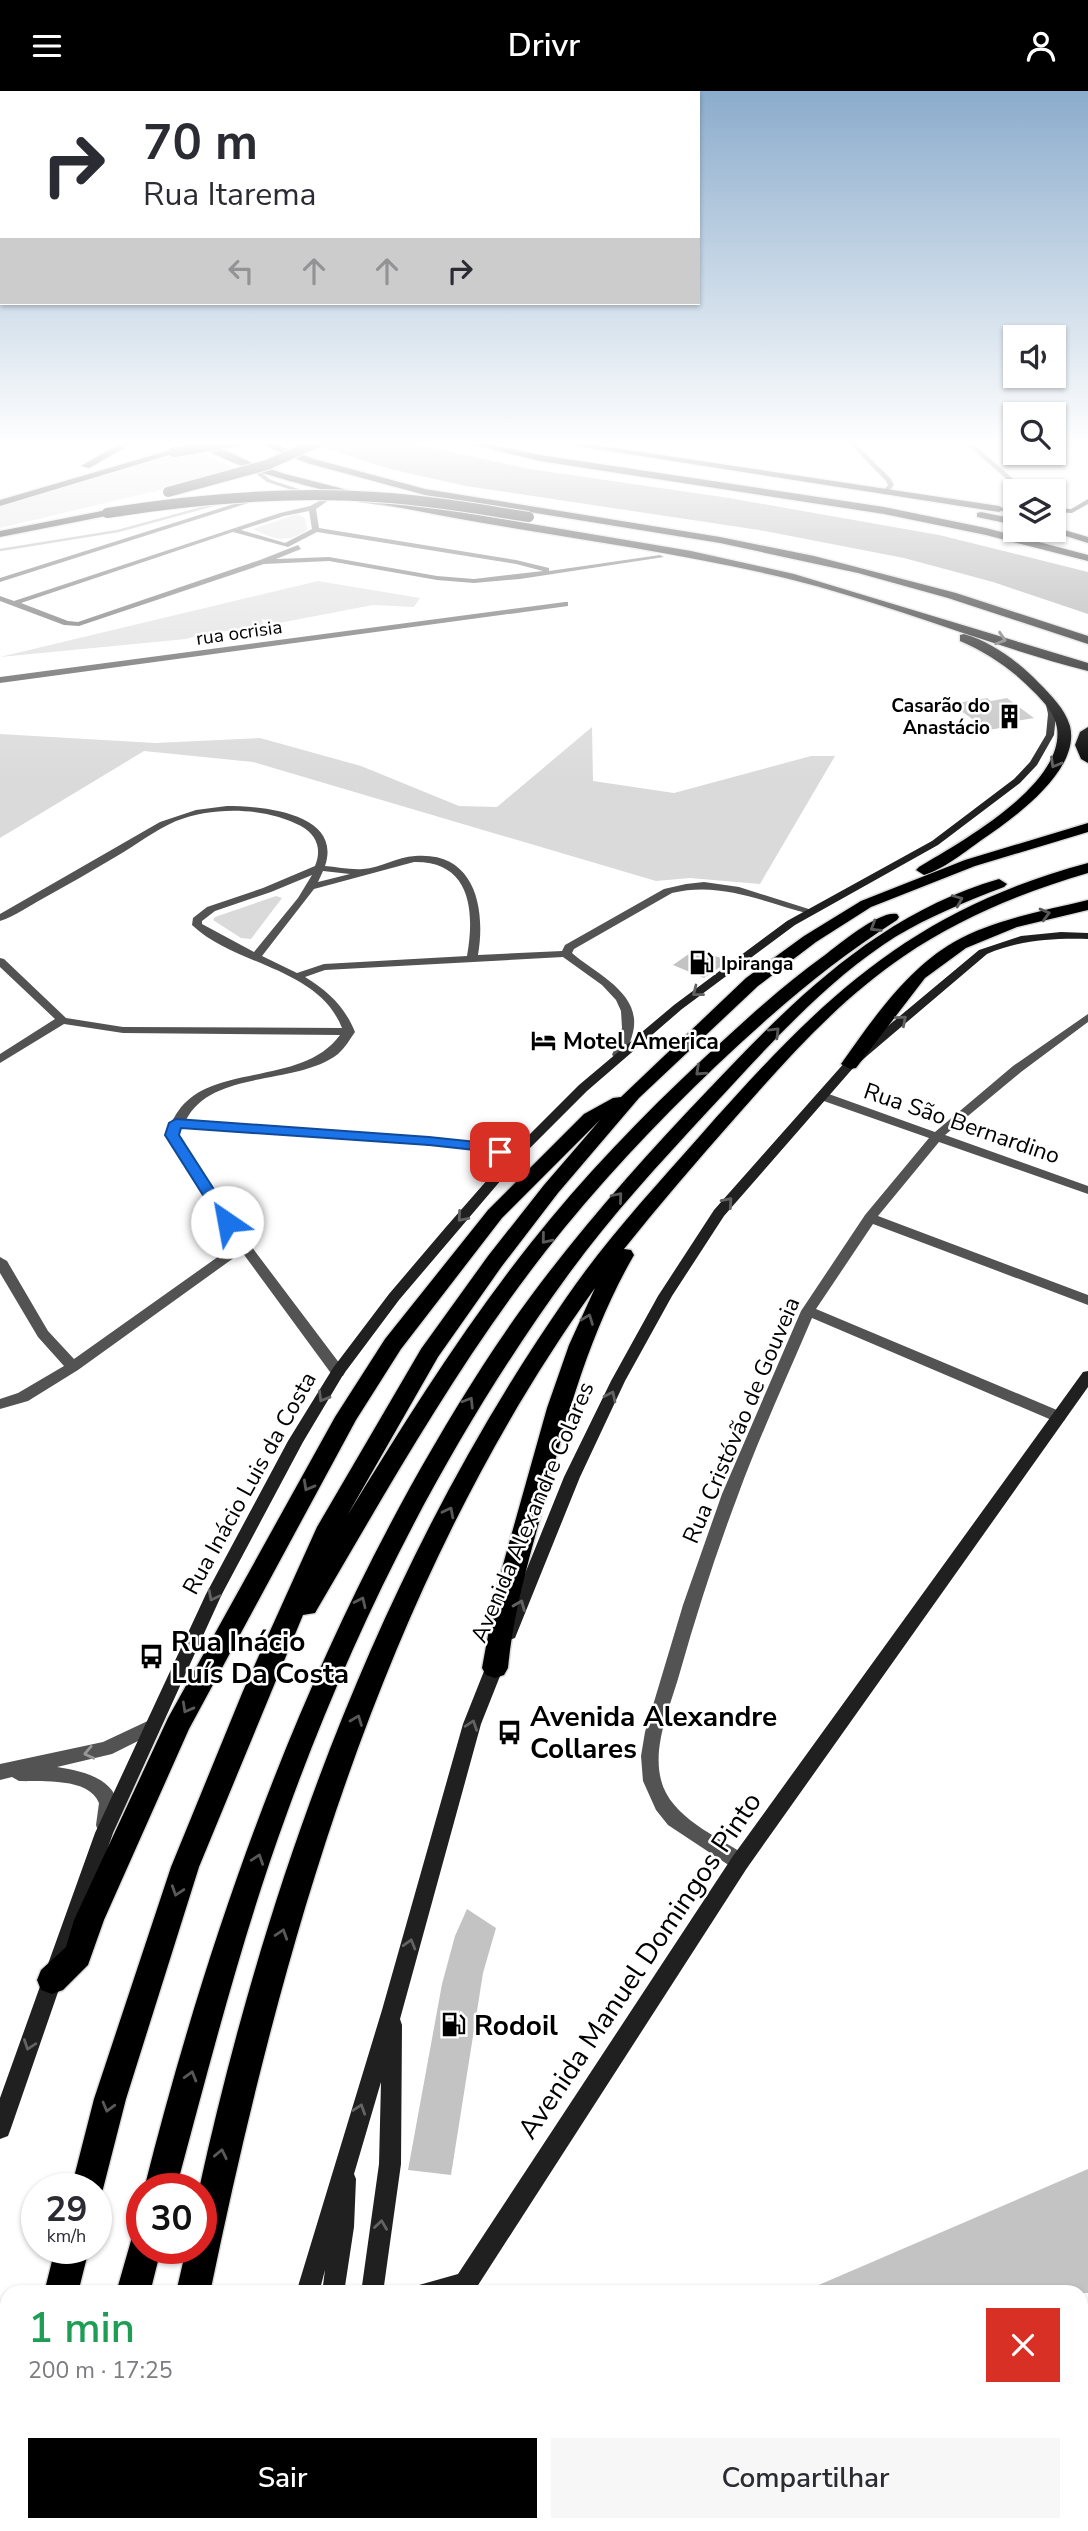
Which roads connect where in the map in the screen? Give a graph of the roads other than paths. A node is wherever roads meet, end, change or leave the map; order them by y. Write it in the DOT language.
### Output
graph roads {
  1 [pos="82,554"];
  2 [pos="164,554"];
  3 [pos="282,554"];
  4 [pos="316,554"];
  5 [pos="465,554"];
  6 [pos="687,554"];
  7 [pos="754,554"];
  8 [pos="755,554"];
  9 [pos="785,554"];
  10 [pos="660,557"];
  11 [pos="330,559"];
  12 [pos="717,559"];
  13 [pos="263,562"];
  14 [pos="553,572"];
  15 [pos="0,580"];
  16 [pos="842,590"];
  17 [pos="0,598"];
  18 [pos="14,603"];
  19 [pos="565,604"];
  20 [pos="1026,618"];
  21 [pos="1088,640"];
  22 [pos="1065,647"];
  23 [pos="1088,655"];
  24 [pos="1088,667"];
  25 [pos="0,680"];
  26 [pos="1049,701"];
  27 [pos="1088,731"];
  28 [pos="1088,759"];
  29 [pos="1088,827"];
  30 [pos="1083,847"];
  31 [pos="319,868"];
  32 [pos="1088,868"];
  33 [pos="363,872"];
  34 [pos="274,888"];
  35 [pos="308,889"];
  36 [pos="866,904"];
  37 [pos="1088,905"];
  38 [pos="810,911"];
  39 [pos="0,918"];
  40 [pos="1088,936"];
  41 [pos="566,954"];
  42 [pos="256,957"];
  43 [pos="472,958"];
  44 [pos="0,961"];
  45 [pos="296,977"];
  46 [pos="1088,1017"];
  47 [pos="62,1020"];
  48 [pos="349,1032"];
  49 [pos="618,1055"];
  50 [pos="0,1059"];
  51 [pos="850,1064"];
  52 [pos="633,1094"];
  53 [pos="822,1096"];
  54 [pos="176,1123"];
  55 [pos="937,1136"];
  56 [pos="514,1157"];
  57 [pos="1088,1190"];
  58 [pos="870,1218"];
  59 [pos="629,1227"];
  60 [pos="243,1245"];
  61 [pos="0,1261"];
  62 [pos="1088,1300"];
  63 [pos="808,1311"];
  64 [pos="73,1367"];
  65 [pos="338,1372"];
  66 [pos="1088,1376"];
  67 [pos="0,1405"];
  68 [pos="1059,1417"];
  69 [pos="495,1668"];
  70 [pos="256,1691"];
  71 [pos="152,1726"];
  72 [pos="104,1833"];
  73 [pos="740,1862"];
  74 [pos="52,1980"];
  75 [pos="392,2010"];
  76 [pos="0,2128"];
  77 [pos="346,2153"];
  78 [pos="92,2173"];
  79 [pos="164,2173"];
  80 [pos="68,2264"];
  81 [pos="140,2264"];
  82 [pos="63,2285"];
  83 [pos="135,2285"];
  84 [pos="195,2285"];
  85 [pos="309,2285"];
  86 [pos="334,2285"];
  87 [pos="373,2285"];
  88 [pos="463,2285"];
  1 -- 15 [label="street"];
  2 -- 18 [label="street"];
  3 -- 13 [label="street"];
  4 -- 11 [label="street"];
  5 -- 14 [label="street"];
  6 -- 12 [label="highway"];
  7 -- 22 [label="highway"];
  8 -- 20 [label="highway"];
  9 -- 20 [label="highway"];
  10 -- 14 [label="street"];
  11 -- 13 [label="street"];
  11 -- 14 [label="street"];
  12 -- 16 [label="highway"];
  12 -- 22 [label="highway"];
  13 -- 18 [label="street"];
  16 -- 24 [label="highway, one-way"];
  16 -- 26 [label="highway"];
  17 -- 18 [label="street"];
  19 -- 25 [label="street, rua ocrisia"];
  20 -- 21 [label="highway"];
  22 -- 23 [label="highway"];
  26 -- 36 [label="highway, one-way"];
  26 -- 38 [label="main road, Rua Inácio Luis da Costa"];
  27 -- 28 [label="highway"];
  29 -- 36 [label="highway"];
  30 -- 70 [label="highway, one-way"];
  79 -- 30 [label="highway, one-way"];
  31 -- 33 [label="street"];
  31 -- 34 [label="street"];
  31 -- 35 [label="street"];
  31 -- 39 [label="street"];
  32 -- 59 [label="highway"];
  33 -- 35 [label="street"];
  33 -- 43 [label="street"];
  34 -- 35 [label="street"];
  34 -- 42 [label="street"];
  35 -- 42 [label="street"];
  36 -- 52 [label="highway"];
  51 -- 37 [label="highway, one-way"];
  38 -- 41 [label="street"];
  38 -- 49 [label="main road, Rua Inácio Luis da Costa, one-way"];
  51 -- 40 [label="main road, Avenida Alexandre Colares, one-way"];
  41 -- 43 [label="street"];
  41 -- 49 [label="street, Rua Inácio Luis da Costa"];
  42 -- 45 [label="street"];
  43 -- 45 [label="street"];
  44 -- 47 [label="street"];
  45 -- 48 [label="street"];
  46 -- 55 [label="street, Rua Cristóvão de Gouveia"];
  47 -- 48 [label="street"];
  47 -- 50 [label="street"];
  48 -- 54 [label="street"];
  49 -- 56 [label="main road, Rua Inácio Luis da Costa"];
  51 -- 53 [label="main road, Avenida Alexandre Colares"];
  52 -- 70 [label="highway"];
  52 -- 74 [label="highway, one-way"];
  53 -- 55 [label="street, Rua São Bernardino"];
  69 -- 53 [label="main road, Avenida Alexandre Colares, one-way"];
  54 -- 56 [label="street"];
  54 -- 60 [label="street"];
  55 -- 57 [label="street, Rua São Bernardino"];
  55 -- 58 [label="street, Rua Cristóvão de Gouveia"];
  56 -- 65 [label="main road, Rua Inácio Luis da Costa, one-way"];
  58 -- 62 [label="street"];
  58 -- 63 [label="street, Rua Cristóvão de Gouveia"];
  69 -- 59 [label="highway, one-way"];
  84 -- 59 [label="highway, one-way"];
  60 -- 64 [label="street"];
  60 -- 65 [label="street"];
  61 -- 64 [label="street"];
  63 -- 68 [label="street"];
  63 -- 73 [label="street, Rua Cristóvão de Gouveia"];
  64 -- 67 [label="street"];
  65 -- 71 [label="main road, Rua Inácio Luis da Costa, one-way"];
  66 -- 68 [label="main road, Avenida Manuel Domingos Pinto"];
  68 -- 73 [label="main road, Avenida Manuel Domingos Pinto"];
  75 -- 69 [label="main road, Avenida Alexandre Colares, one-way"];
  70 -- 78 [label="highway, one-way"];
  71 -- 72 [label="main road, Rua Inácio Luis da Costa"];
  71 -- 72 [label="street, one-way"];
  72 -- 74 [label="main road, Rua Inácio Luis da Costa"];
  73 -- 88 [label="main road, Avenida Manuel Domingos Pinto"];
  74 -- 76 [label="main road, Rua Inácio Luis da Costa, one-way"];
  77 -- 75 [label="main road, one-way"];
  87 -- 75 [label="main road, one-way"];
  77 -- 85 [label="main road"];
  77 -- 86 [label="main road"];
  80 -- 82 [label="highway"];
  81 -- 83 [label="highway"];
}
